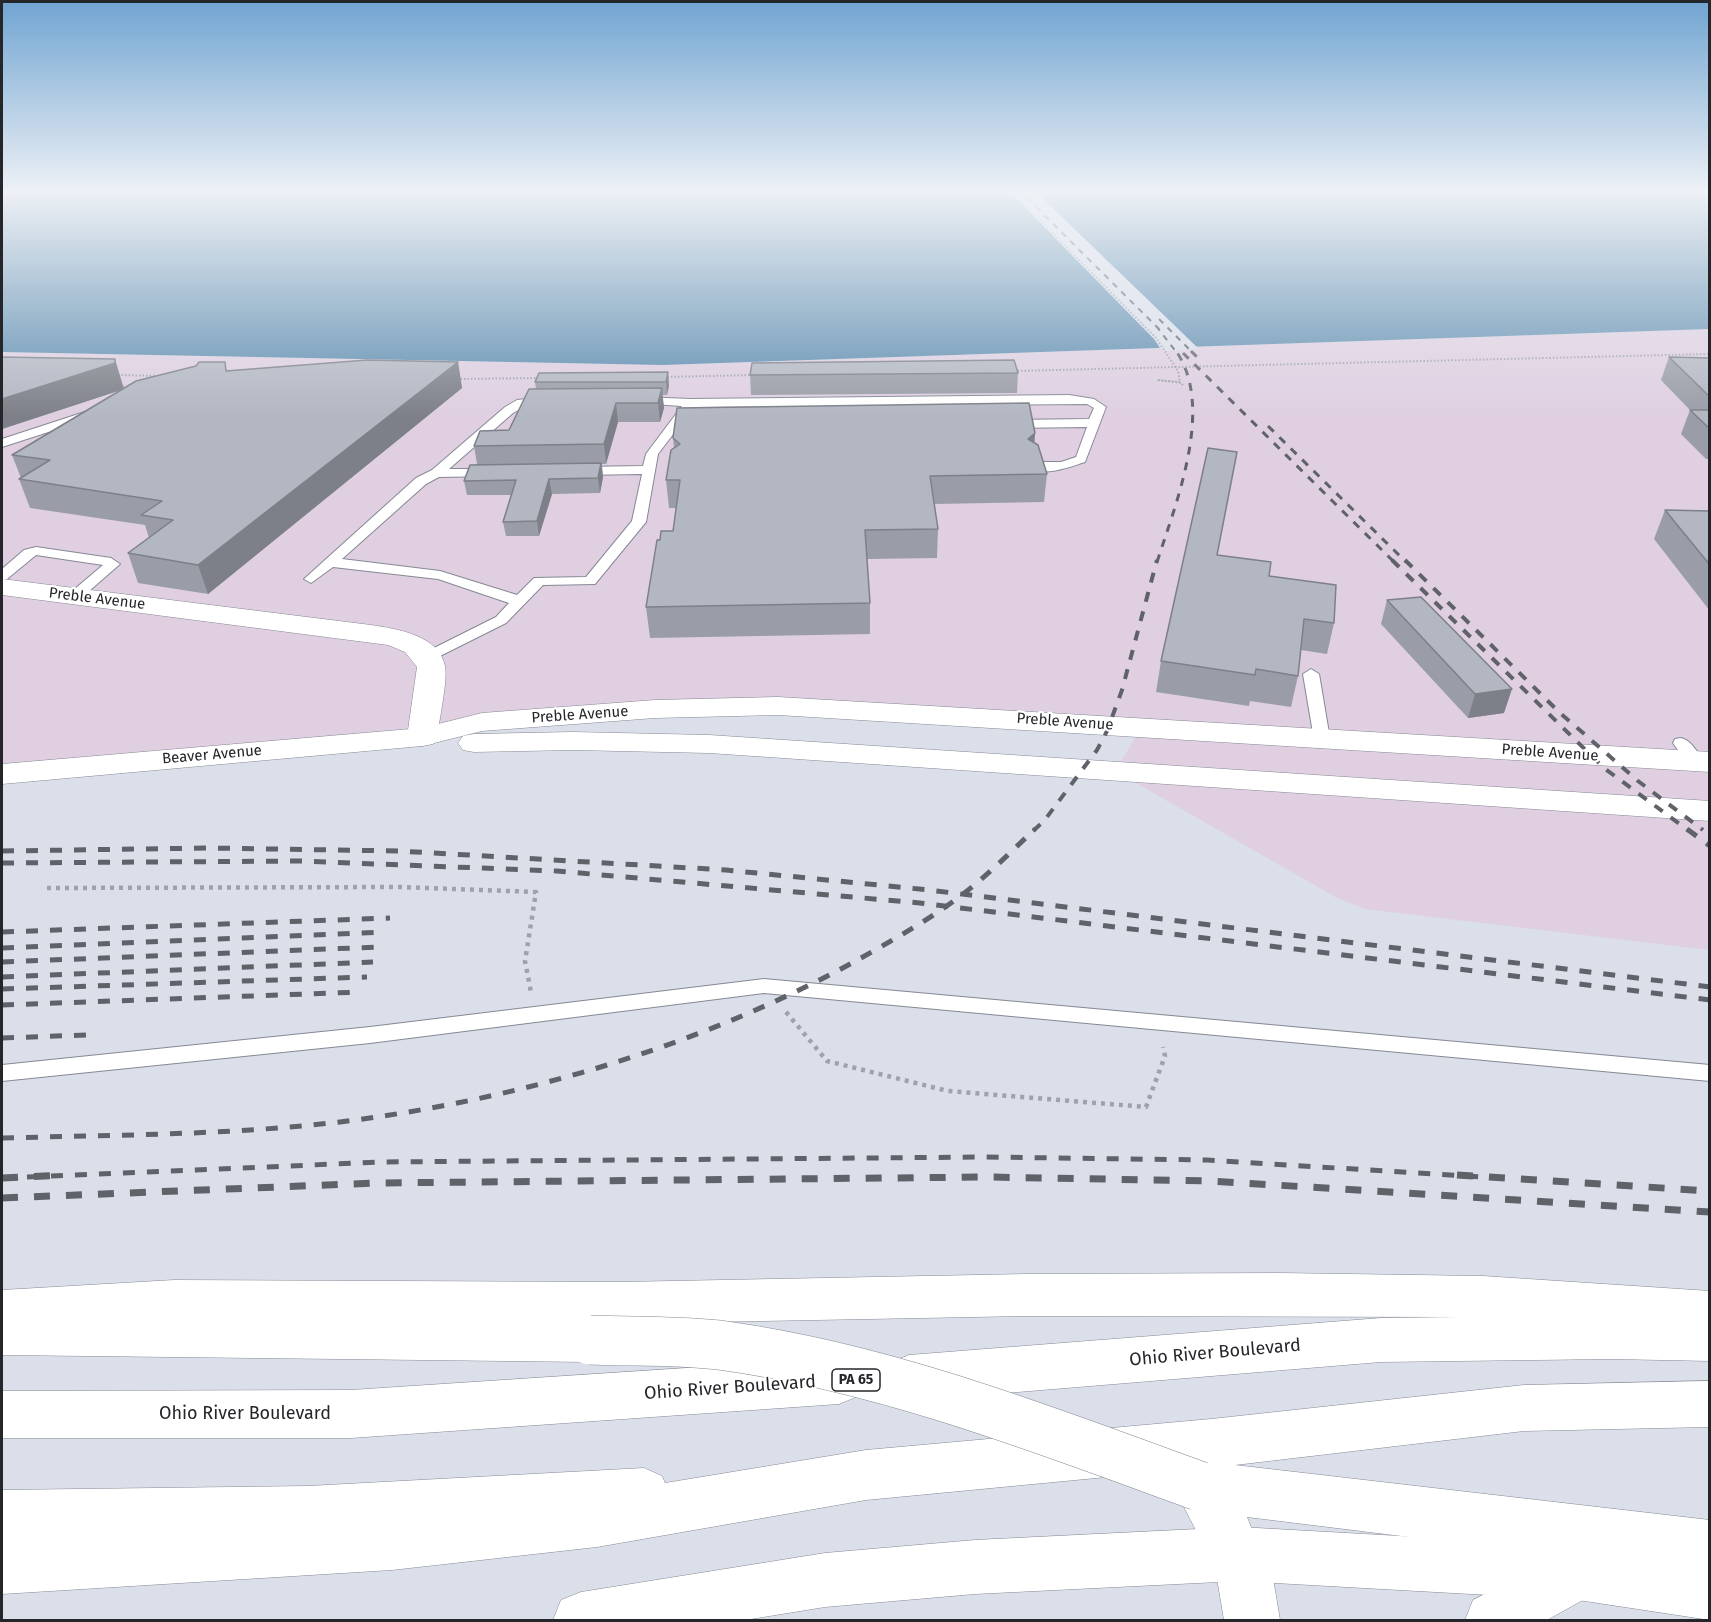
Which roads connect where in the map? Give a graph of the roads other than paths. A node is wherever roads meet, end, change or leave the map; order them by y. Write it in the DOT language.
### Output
graph roads {
  1 [pos="560,401"];
  2 [pos="630,401"];
  3 [pos="691,403"];
  4 [pos="105,410"];
  5 [pos="1096,423"];
  6 [pos="1003,424"];
  7 [pos="672,428"];
  8 [pos="687,428"];
  9 [pos="2,443"];
  10 [pos="1034,466"];
  11 [pos="649,471"];
  12 [pos="666,471"];
  13 [pos="508,472"];
  14 [pos="567,472"];
  15 [pos="437,473"];
  16 [pos="329,562"];
  17 [pos="2,576"];
  18 [pos="311,579"];
  19 [pos="2,586"];
  20 [pos="75,596"];
  21 [pos="519,601"];
  22 [pos="428,657"];
  23 [pos="1311,674"];
  24 [pos="1050,721"];
  25 [pos="422,737"];
  26 [pos="1322,738"];
  27 [pos="1699,762"];
  28 [pos="1050,767"];
  29 [pos="2,774"];
  30 [pos="1335,786"];
  31 [pos="1710,811"];
  32 [pos="2,1072"];
  33 [pos="1710,1073"];
  34 [pos="2,1311"];
  35 [pos="1710,1312"];
  36 [pos="2,1335"];
  37 [pos="1710,1340"];
  38 [pos="1710,1404"];
  39 [pos="2,1415"];
  40 [pos="866,1475"];
  41 [pos="1224,1512"];
  42 [pos="2,1515"];
  43 [pos="1710,1547"];
  44 [pos="2,1568"];
  45 [pos="1578,1573"];
  46 [pos="1710,1593"];
  47 [pos="581,1620"];
  48 [pos="1252,1620"];
  49 [pos="1493,1620"];
  1 -- 15 [label="lane"];
  2 -- 3 [label="lane"];
  3 -- 5 [label="lane"];
  3 -- 7 [label="lane"];
  4 -- 9 [label="lane"];
  5 -- 6 [label="lane"];
  5 -- 10 [label="lane"];
  7 -- 8 [label="lane"];
  7 -- 11 [label="lane"];
  11 -- 12 [label="lane"];
  11 -- 14 [label="lane"];
  11 -- 21 [label="lane"];
  13 -- 15 [label="lane"];
  15 -- 16 [label="lane"];
  16 -- 18 [label="lane"];
  16 -- 21 [label="lane"];
  17 -- 20 [label="lane"];
  19 -- 20 [label="main road, Preble Avenue"];
  20 -- 22 [label="main road, Preble Avenue"];
  21 -- 22 [label="lane"];
  22 -- 25 [label="main road"];
  23 -- 26 [label="lane"];
  24 -- 25 [label="main road, Preble Avenue"];
  24 -- 26 [label="main road, Preble Avenue"];
  24 -- 28 [label="main road"];
  25 -- 28 [label="main road, Preble Avenue"];
  25 -- 29 [label="main road, Beaver Avenue"];
  26 -- 27 [label="main road, Preble Avenue"];
  26 -- 30 [label="main road"];
  28 -- 30 [label="main road, Preble Avenue"];
  30 -- 31 [label="main road, Preble Avenue"];
  32 -- 33 [label="lane"];
  34 -- 35 [label="main road"];
  36 -- 41 [label="main road, bridge"];
  37 -- 39 [label="main road, Ohio River Boulevard / PA 65"];
  38 -- 40 [label="main road"];
  40 -- 42 [label="main road"];
  40 -- 44 [label="main road"];
  41 -- 43 [label="main road"];
  41 -- 45 [label="main road"];
  41 -- 47 [label="main road"];
  41 -- 48 [label="main road"];
  45 -- 46 [label="main road"];
  45 -- 49 [label="main road"];
}
